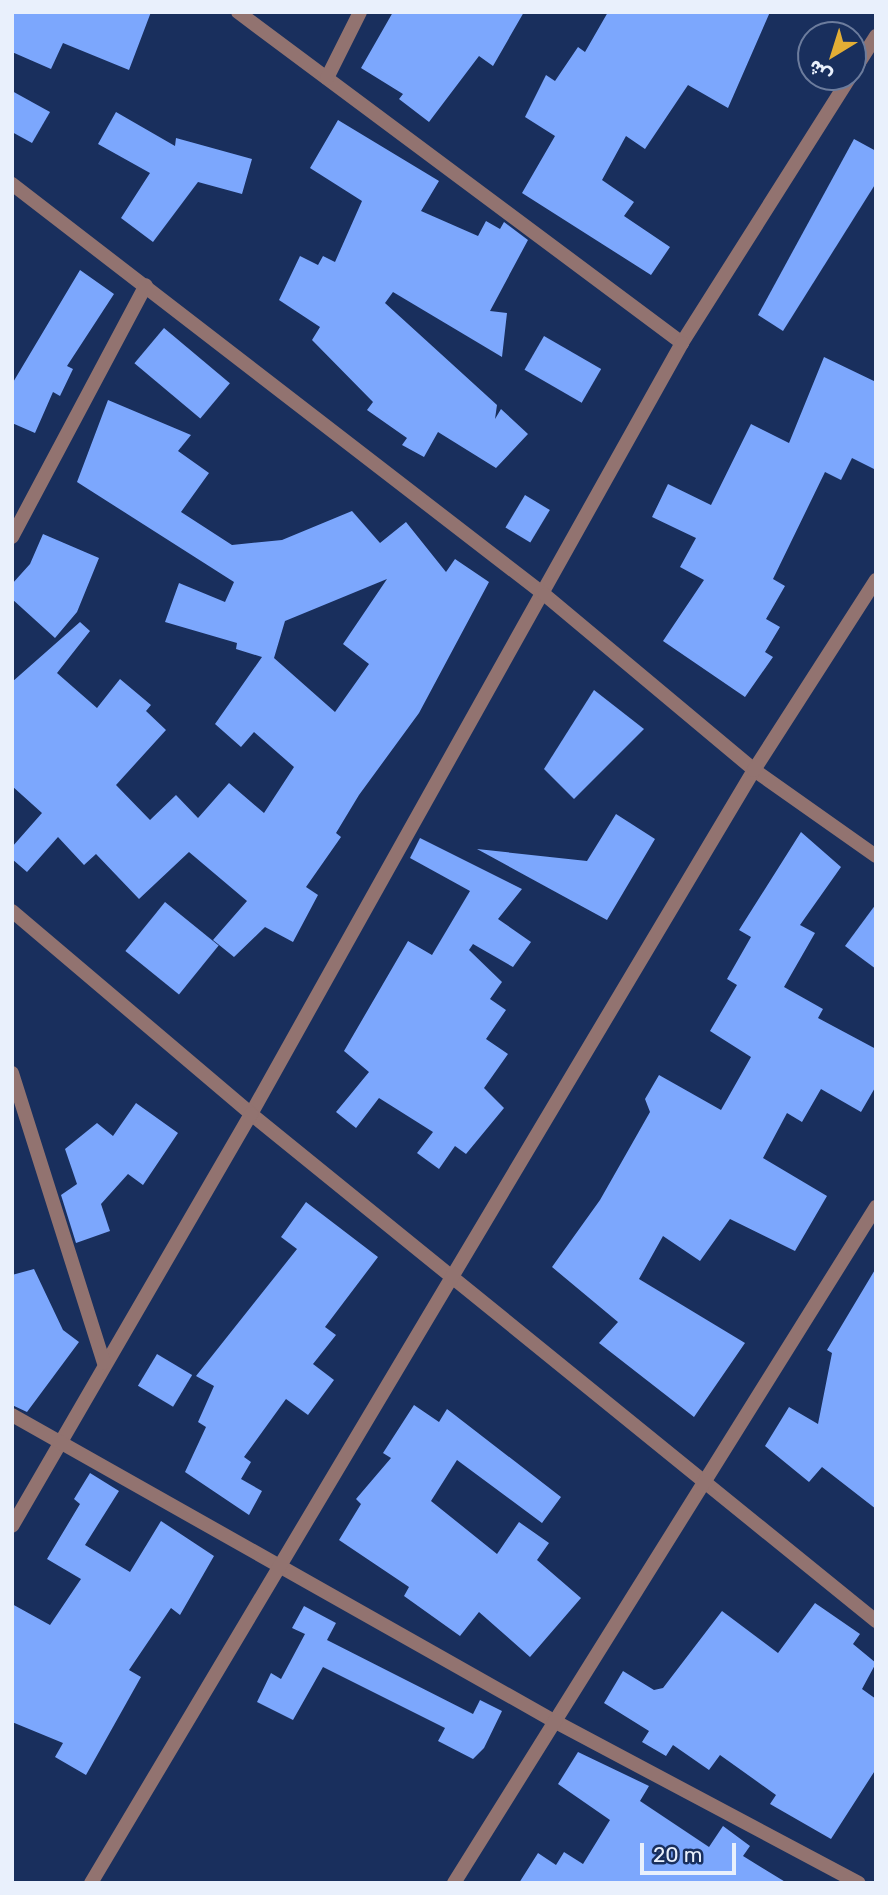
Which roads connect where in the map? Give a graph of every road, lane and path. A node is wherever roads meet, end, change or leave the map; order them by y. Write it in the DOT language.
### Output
graph roads {
  1 [pos="238,12"];
  2 [pos="360,12"];
  3 [pos="327,78"];
  4 [pos="841,91"];
  5 [pos="12,184"];
  6 [pos="146,285"];
  7 [pos="682,343"];
  8 [pos="12,537"];
  9 [pos="876,580"];
  10 [pos="545,595"];
  11 [pos="754,771"];
  12 [pos="876,856"];
  13 [pos="12,911"];
  14 [pos="12,1073"];
  15 [pos="251,1114"];
  16 [pos="876,1207"];
  17 [pos="453,1276"];
  18 [pos="104,1363"];
  19 [pos="12,1415"];
  20 [pos="62,1440"];
  21 [pos="704,1480"];
  22 [pos="12,1526"];
  23 [pos="282,1568"];
  24 [pos="876,1621"];
  25 [pos="554,1721"];
  26 [pos="91,1883"];
  27 [pos="454,1883"];
  28 [pos="859,1883"];
  1 -- 3 [label="street"];
  2 -- 3 [label="street"];
  3 -- 7 [label="street"];
  4 -- 7 [label="street"];
  5 -- 6 [label="street"];
  6 -- 8 [label="street"];
  6 -- 10 [label="street"];
  7 -- 10 [label="street"];
  9 -- 11 [label="street"];
  10 -- 11 [label="street"];
  10 -- 15 [label="street"];
  11 -- 12 [label="street"];
  11 -- 17 [label="street"];
  13 -- 15 [label="street"];
  14 -- 18 [label="street"];
  15 -- 17 [label="street"];
  15 -- 18 [label="street"];
  16 -- 21 [label="street"];
  17 -- 21 [label="street"];
  17 -- 23 [label="street"];
  18 -- 20 [label="street"];
  19 -- 20 [label="street"];
  20 -- 22 [label="street"];
  20 -- 23 [label="street"];
  21 -- 24 [label="street"];
  21 -- 25 [label="street"];
  23 -- 25 [label="street"];
  23 -- 26 [label="street"];
  25 -- 27 [label="street"];
  25 -- 28 [label="street"];
}
